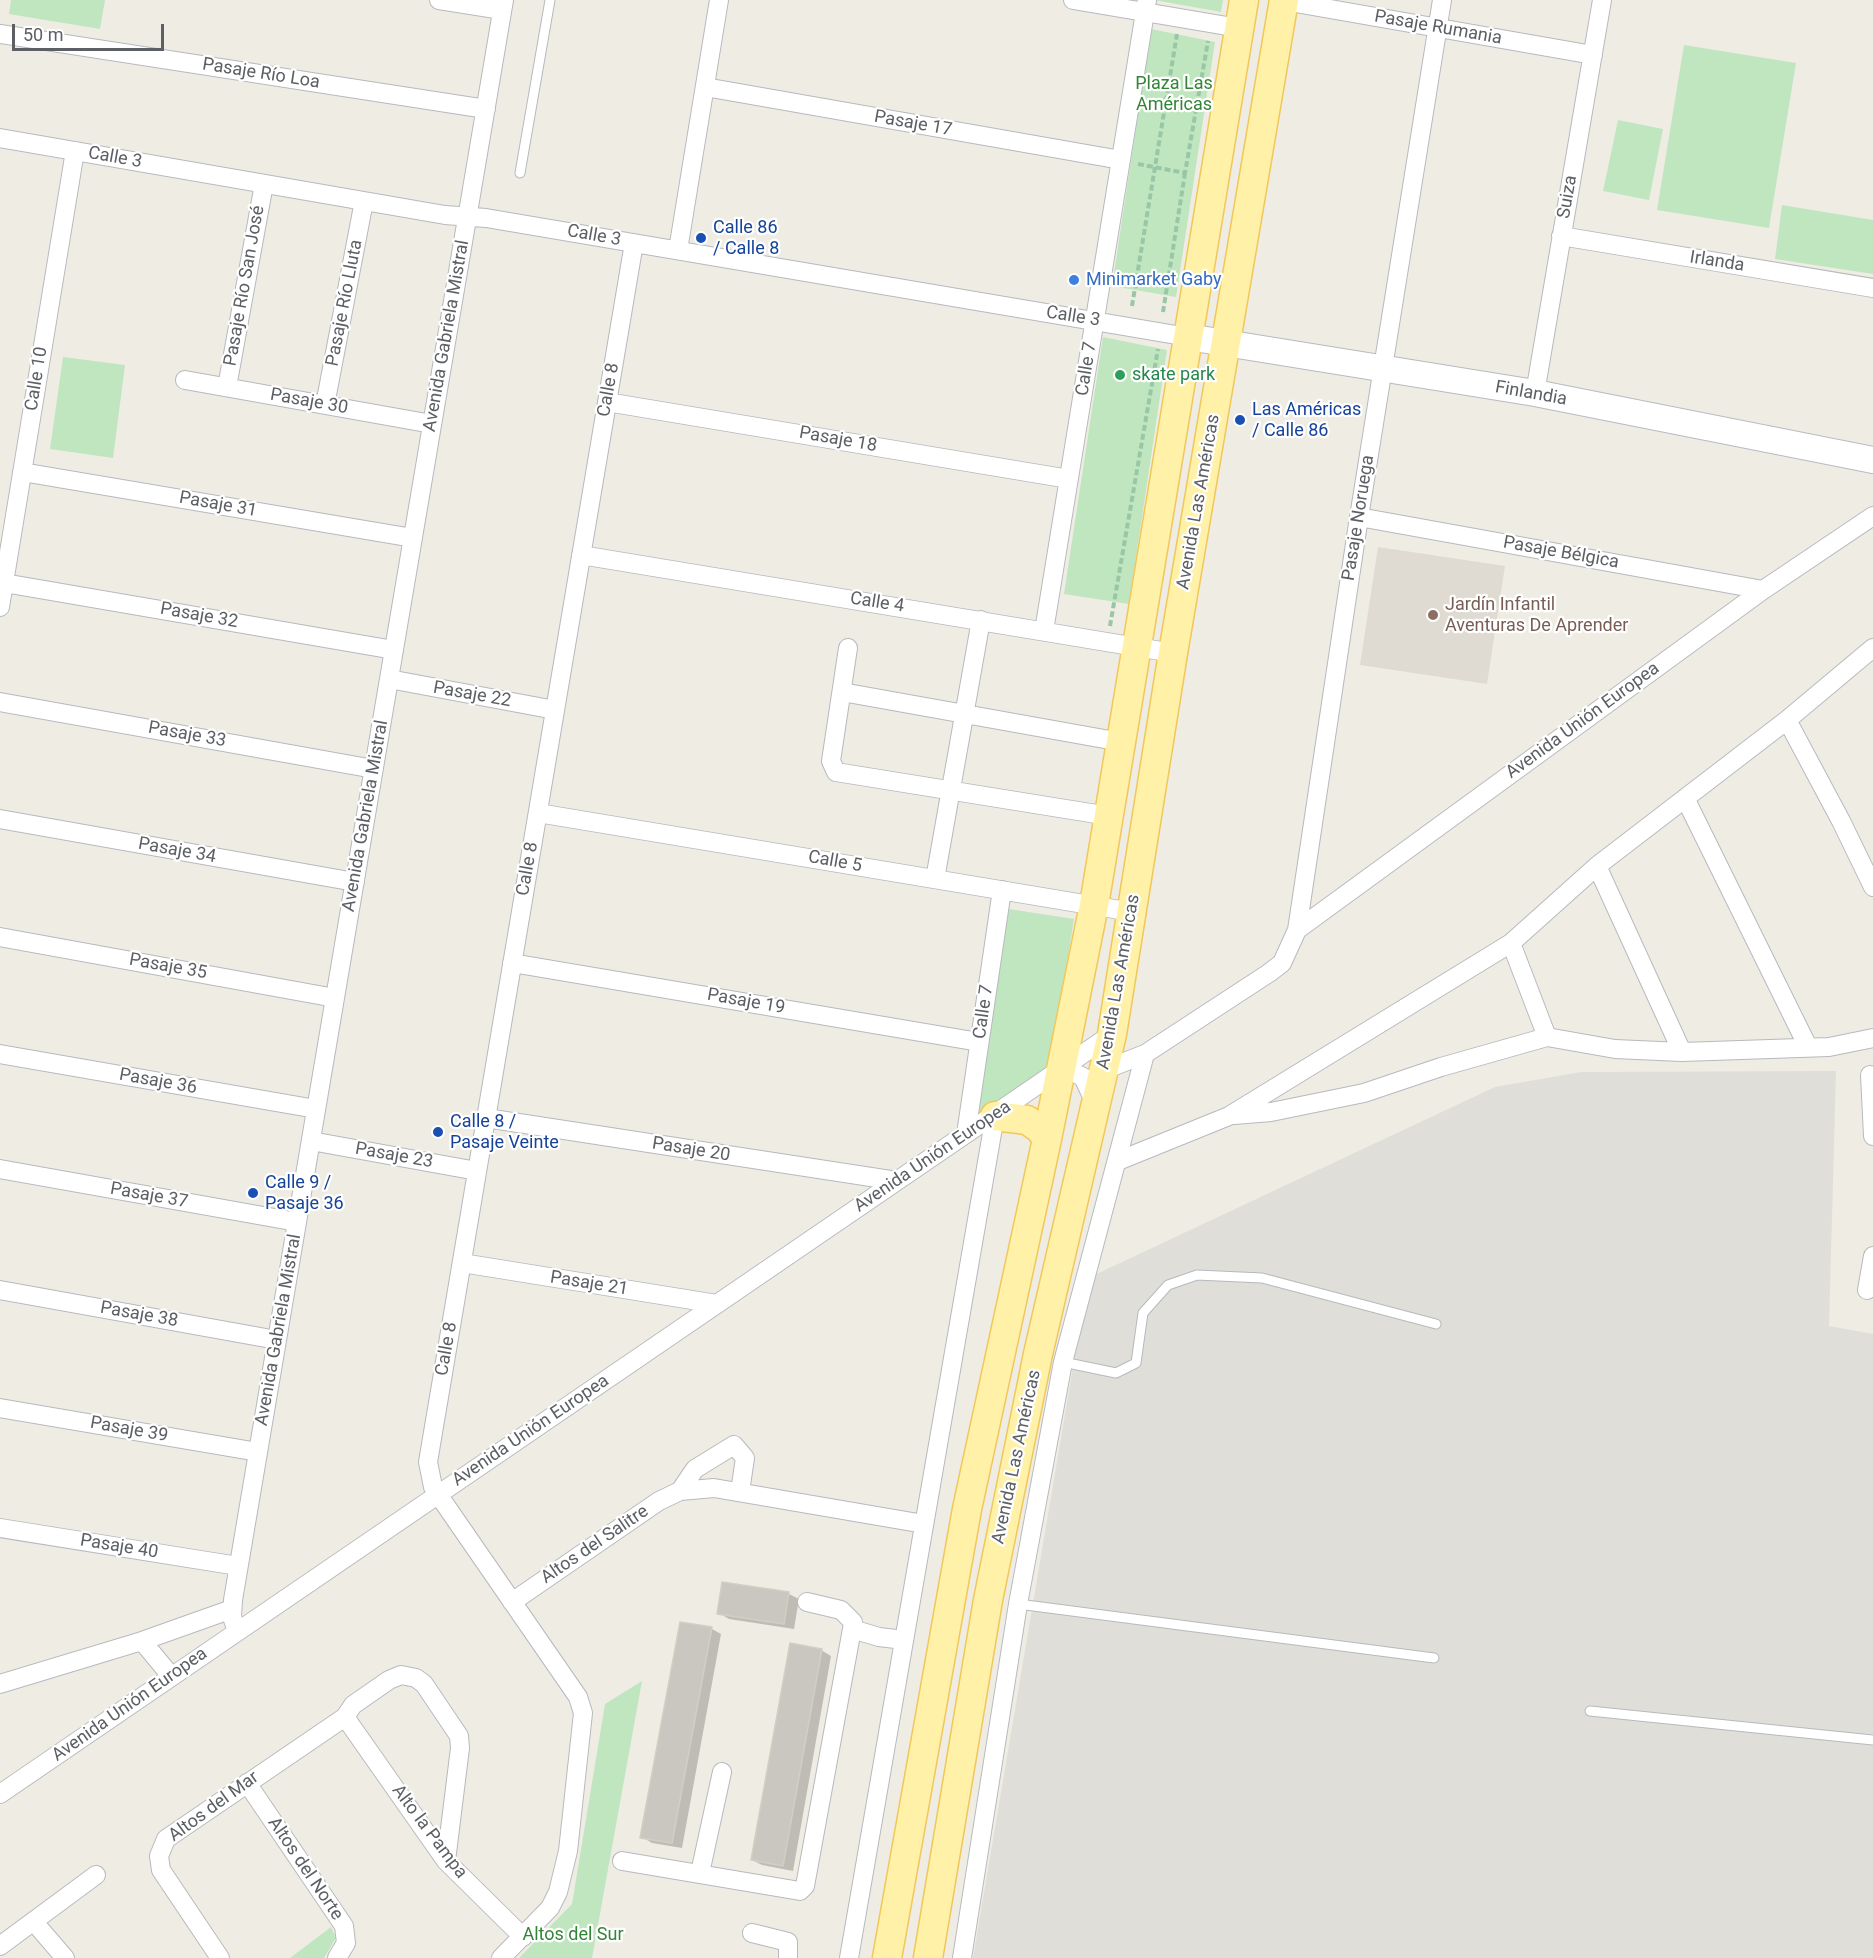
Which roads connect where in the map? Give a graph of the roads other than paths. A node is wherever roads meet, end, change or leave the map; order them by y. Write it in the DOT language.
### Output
graph roads {
  1 [pos="439,0"];
  2 [pos="550,0"];
  3 [pos="719,0"];
  4 [pos="1073,0"];
  5 [pos="1244,0"];
  6 [pos="1284,0"];
  7 [pos="1442,0"];
  8 [pos="1602,0"];
  9 [pos="503,5"];
  10 [pos="1146,6"];
  11 [pos="1239,28"];
  12 [pos="1437,28"];
  13 [pos="0,34"];
  14 [pos="1593,55"];
  15 [pos="705,87"];
  16 [pos="486,109"];
  17 [pos="0,138"];
  18 [pos="75,151"];
  19 [pos="1121,160"];
  20 [pos="519,173"];
  21 [pos="264,184"];
  22 [pos="364,201"];
  23 [pos="468,216"];
  24 [pos="1561,236"];
  25 [pos="634,243"];
  26 [pos="678,250"];
  27 [pos="1873,288"];
  28 [pos="1095,321"];
  29 [pos="1188,337"];
  30 [pos="1227,343"];
  31 [pos="1382,369"];
  32 [pos="185,380"];
  33 [pos="227,387"];
  34 [pos="1535,393"];
  35 [pos="607,402"];
  36 [pos="325,405"];
  37 [pos="432,424"];
  38 [pos="1873,460"];
  39 [pos="22,472"];
  40 [pos="1069,479"];
  41 [pos="1873,516"];
  42 [pos="1359,517"];
  43 [pos="413,538"];
  44 [pos="581,555"];
  45 [pos="4,583"];
  46 [pos="1762,590"];
  47 [pos="0,607"];
  48 [pos="981,620"];
  49 [pos="1044,631"];
  50 [pos="1137,646"];
  51 [pos="848,648"];
  52 [pos="1873,648"];
  53 [pos="394,650"];
  54 [pos="1173,653"];
  55 [pos="389,679"];
  56 [pos="842,692"];
  57 [pos="0,702"];
  58 [pos="555,710"];
  59 [pos="963,714"];
  60 [pos="1787,720"];
  61 [pos="1121,742"];
  62 [pos="374,769"];
  63 [pos="950,789"];
  64 [pos="1685,798"];
  65 [pos="538,813"];
  66 [pos="1108,816"];
  67 [pos="0,819"];
  68 [pos="1597,866"];
  69 [pos="935,879"];
  70 [pos="355,882"];
  71 [pos="1873,887"];
  72 [pos="1002,890"];
  73 [pos="1094,905"];
  74 [pos="1132,912"];
  75 [pos="1297,930"];
  76 [pos="0,937"];
  77 [pos="1510,943"];
  78 [pos="512,963"];
  79 [pos="335,998"];
  80 [pos="1112,1034"];
  81 [pos="1547,1037"];
  82 [pos="1873,1038"];
  83 [pos="979,1042"];
  84 [pos="1808,1047"];
  85 [pos="1682,1052"];
  86 [pos="1145,1053"];
  87 [pos="0,1054"];
  88 [pos="1062,1067"];
  89 [pos="1104,1070"];
  90 [pos="1870,1075"];
  91 [pos="1096,1107"];
  92 [pos="316,1109"];
  93 [pos="995,1116"];
  94 [pos="1229,1116"];
  95 [pos="486,1118"];
  96 [pos="966,1134"];
  97 [pos="1873,1136"];
  98 [pos="1047,1139"];
  99 [pos="310,1141"];
  100 [pos="1118,1161"];
  101 [pos="0,1169"];
  102 [pos="477,1171"];
  103 [pos="897,1181"];
  104 [pos="297,1222"];
  105 [pos="1873,1256"];
  106 [pos="462,1263"];
  107 [pos="0,1290"];
  108 [pos="1868,1290"];
  109 [pos="717,1304"];
  110 [pos="1436,1324"];
  111 [pos="277,1340"];
  112 [pos="1064,1362"];
  113 [pos="0,1408"];
  114 [pos="258,1452"];
  115 [pos="680,1491"];
  116 [pos="740,1492"];
  117 [pos="438,1494"];
  118 [pos="924,1524"];
  119 [pos="0,1528"];
  120 [pos="238,1566"];
  121 [pos="512,1602"];
  122 [pos="807,1602"];
  123 [pos="1018,1604"];
  124 [pos="232,1609"];
  125 [pos="852,1629"];
  126 [pos="237,1630"];
  127 [pos="904,1640"];
  128 [pos="142,1641"];
  129 [pos="1434,1658"];
  130 [pos="171,1676"];
  131 [pos="0,1684"];
  132 [pos="1590,1711"];
  133 [pos="345,1717"];
  134 [pos="1873,1740"];
  135 [pos="722,1772"];
  136 [pos="247,1783"];
  137 [pos="0,1794"];
  138 [pos="446,1861"];
  139 [pos="622,1862"];
  140 [pos="700,1873"];
  141 [pos="96,1875"];
  142 [pos="34,1922"];
  143 [pos="752,1933"];
  144 [pos="523,1937"];
  145 [pos="0,1946"];
  146 [pos="65,1958"];
  147 [pos="220,1958"];
  148 [pos="337,1958"];
  149 [pos="501,1958"];
  150 [pos="788,1958"];
  151 [pos="849,1958"];
  152 [pos="887,1958"];
  153 [pos="928,1958"];
  154 [pos="962,1958"];
  1 -- 9 [label="street"];
  2 -- 20 [label="lane"];
  3 -- 15 [label="street"];
  4 -- 10 [label="street"];
  5 -- 11 [label="main road, Avenida Las Américas"];
  6 -- 12 [label="street, Pasaje Rumania"];
  6 -- 30 [label="main road, Avenida Las Américas"];
  7 -- 12 [label="street, Pasaje Noruega"];
  8 -- 14 [label="street, Suiza"];
  9 -- 16 [label="street, Avenida Gabriela Mistral"];
  10 -- 11 [label="street"];
  10 -- 19 [label="street, Calle 7"];
  11 -- 29 [label="main road, Avenida Las Américas"];
  12 -- 14 [label="street, Pasaje Rumania"];
  12 -- 31 [label="street, Pasaje Noruega"];
  13 -- 16 [label="street, Pasaje Río Loa"];
  14 -- 24 [label="street, Suiza"];
  15 -- 19 [label="street, Pasaje 17"];
  15 -- 26 [label="street"];
  16 -- 23 [label="street, Avenida Gabriela Mistral"];
  17 -- 18 [label="street, Calle 3"];
  18 -- 21 [label="street, Calle 3"];
  18 -- 39 [label="street, Calle 10"];
  19 -- 28 [label="street, Calle 7"];
  21 -- 22 [label="street, Calle 3"];
  21 -- 33 [label="street, Pasaje Río San José"];
  22 -- 23 [label="street, Calle 3"];
  22 -- 36 [label="street, Pasaje Río Lluta"];
  23 -- 25 [label="street, Calle 3"];
  23 -- 37 [label="street, Avenida Gabriela Mistral"];
  24 -- 27 [label="street, Irlanda"];
  24 -- 34 [label="street, Suiza"];
  25 -- 26 [label="street, Calle 3"];
  25 -- 35 [label="street, Calle 8"];
  26 -- 28 [label="street, Calle 3"];
  28 -- 29 [label="street, Calle 3"];
  28 -- 40 [label="street, Calle 7"];
  29 -- 30 [label="street, Finlandia"];
  29 -- 50 [label="main road, Avenida Las Américas"];
  30 -- 31 [label="street, Finlandia"];
  30 -- 54 [label="main road, Avenida Las Américas"];
  31 -- 34 [label="street, Finlandia"];
  31 -- 42 [label="street, Pasaje Noruega"];
  32 -- 33 [label="street, Pasaje 30"];
  33 -- 36 [label="street, Pasaje 30"];
  34 -- 38 [label="street, Finlandia"];
  35 -- 40 [label="street, Pasaje 18"];
  35 -- 44 [label="street, Calle 8"];
  36 -- 37 [label="street, Pasaje 30"];
  37 -- 43 [label="street, Avenida Gabriela Mistral"];
  39 -- 43 [label="street, Pasaje 31"];
  39 -- 45 [label="street, Calle 10"];
  40 -- 49 [label="street, Calle 7"];
  41 -- 46 [label="street, Avenida Unión Europea"];
  42 -- 46 [label="street, Pasaje Bélgica"];
  42 -- 75 [label="street, Pasaje Noruega"];
  43 -- 53 [label="street, Avenida Gabriela Mistral"];
  44 -- 48 [label="street, Calle 4"];
  44 -- 58 [label="street, Calle 8"];
  45 -- 47 [label="street, Calle 10"];
  45 -- 53 [label="street, Pasaje 32"];
  46 -- 75 [label="street, Avenida Unión Europea"];
  48 -- 49 [label="street, Calle 4"];
  48 -- 59 [label="street"];
  49 -- 50 [label="street, Calle 4"];
  50 -- 54 [label="street, Calle 4"];
  50 -- 61 [label="main road, Avenida Las Américas"];
  51 -- 56 [label="street"];
  52 -- 60 [label="street"];
  53 -- 55 [label="street, Avenida Gabriela Mistral"];
  54 -- 74 [label="main road, Avenida Las Américas"];
  55 -- 58 [label="street, Pasaje 22"];
  55 -- 62 [label="street, Avenida Gabriela Mistral"];
  56 -- 59 [label="street"];
  56 -- 63 [label="street"];
  57 -- 62 [label="street, Pasaje 33"];
  58 -- 65 [label="street, Calle 8"];
  59 -- 61 [label="street"];
  59 -- 63 [label="street"];
  60 -- 64 [label="street"];
  60 -- 71 [label="street"];
  61 -- 66 [label="main road, Avenida Las Américas"];
  62 -- 70 [label="street, Avenida Gabriela Mistral"];
  63 -- 66 [label="street"];
  63 -- 69 [label="street"];
  64 -- 68 [label="street"];
  64 -- 84 [label="street"];
  65 -- 69 [label="street, Calle 5"];
  65 -- 78 [label="street, Calle 8"];
  66 -- 73 [label="main road, Avenida Las Américas"];
  67 -- 70 [label="street, Pasaje 34"];
  68 -- 77 [label="street"];
  68 -- 85 [label="street"];
  69 -- 72 [label="street, Calle 5"];
  70 -- 79 [label="street, Avenida Gabriela Mistral"];
  72 -- 73 [label="street, Calle 5"];
  72 -- 83 [label="street, Calle 7"];
  73 -- 74 [label="street, Calle 5"];
  73 -- 88 [label="main road, Avenida Las Américas"];
  74 -- 80 [label="main road, Avenida Las Américas"];
  75 -- 86 [label="street"];
  76 -- 79 [label="street, Pasaje 35"];
  77 -- 81 [label="street"];
  77 -- 94 [label="street"];
  78 -- 83 [label="street, Pasaje 19"];
  78 -- 95 [label="street, Calle 8"];
  79 -- 92 [label="street, Avenida Gabriela Mistral"];
  80 -- 88 [label="street, Avenida Unión Europea"];
  80 -- 89 [label="main road, Avenida Las Américas"];
  81 -- 85 [label="street"];
  81 -- 94 [label="street"];
  82 -- 84 [label="street"];
  83 -- 96 [label="street, Calle 7"];
  84 -- 85 [label="street"];
  86 -- 89 [label="street"];
  86 -- 100 [label="street"];
  87 -- 92 [label="street, Pasaje 36"];
  88 -- 91 [label="street"];
  88 -- 93 [label="street, Avenida Unión Europea"];
  88 -- 98 [label="main road, Avenida Las Américas"];
  89 -- 91 [label="main road, Avenida Las Américas"];
  90 -- 97 [label="street"];
  91 -- 153 [label="main road, Avenida Las Américas"];
  92 -- 99 [label="street, Avenida Gabriela Mistral"];
  93 -- 96 [label="street, Avenida Unión Europea"];
  93 -- 98 [label="main road"];
  93 -- 118 [label="street"];
  94 -- 100 [label="street"];
  95 -- 102 [label="street, Calle 8"];
  95 -- 103 [label="street, Pasaje 20"];
  96 -- 103 [label="street, Avenida Unión Europea"];
  98 -- 152 [label="main road, Avenida Las Américas"];
  99 -- 102 [label="street, Pasaje 23"];
  99 -- 104 [label="street, Avenida Gabriela Mistral"];
  100 -- 112 [label="street"];
  101 -- 104 [label="street, Pasaje 37"];
  102 -- 106 [label="street, Calle 8"];
  103 -- 109 [label="street, Avenida Unión Europea"];
  104 -- 111 [label="street, Avenida Gabriela Mistral"];
  105 -- 108 [label="street"];
  106 -- 109 [label="street, Pasaje 21"];
  106 -- 117 [label="street, Calle 8"];
  107 -- 111 [label="street, Pasaje 38"];
  109 -- 117 [label="street, Avenida Unión Europea"];
  110 -- 112 [label="lane"];
  111 -- 114 [label="street, Avenida Gabriela Mistral"];
  112 -- 123 [label="street"];
  113 -- 114 [label="street, Pasaje 39"];
  114 -- 120 [label="street, Avenida Gabriela Mistral"];
  115 -- 116 [label="street, Altos del Salitre"];
  115 -- 116 [label="street, Altos del Salitre"];
  115 -- 121 [label="street, Altos del Salitre"];
  116 -- 118 [label="street, Altos del Salitre"];
  117 -- 121 [label="street"];
  117 -- 126 [label="street, Avenida Unión Europea"];
  118 -- 127 [label="street"];
  119 -- 120 [label="street, Pasaje 40"];
  120 -- 124 [label="street, Avenida Gabriela Mistral"];
  121 -- 144 [label="street"];
  122 -- 125 [label="street"];
  123 -- 129 [label="lane"];
  123 -- 154 [label="street"];
  124 -- 126 [label="street, Avenida Gabriela Mistral"];
  124 -- 128 [label="street"];
  125 -- 127 [label="street"];
  125 -- 140 [label="street"];
  126 -- 130 [label="street, Avenida Unión Europea"];
  127 -- 151 [label="street"];
  128 -- 130 [label="street"];
  128 -- 131 [label="street"];
  130 -- 137 [label="street, Avenida Unión Europea"];
  132 -- 134 [label="lane"];
  133 -- 136 [label="street, Altos del Mar"];
  133 -- 138 [label="street, Alto la Pampa"];
  133 -- 138 [label="street, Altos del Mar"];
  135 -- 140 [label="street"];
  136 -- 147 [label="street, Altos del Mar"];
  136 -- 148 [label="street, Altos del Norte"];
  138 -- 144 [label="street, Alto la Pampa"];
  139 -- 140 [label="street"];
  141 -- 142 [label="street"];
  142 -- 145 [label="street"];
  142 -- 146 [label="street"];
  143 -- 150 [label="street"];
  144 -- 149 [label="street"];
}
